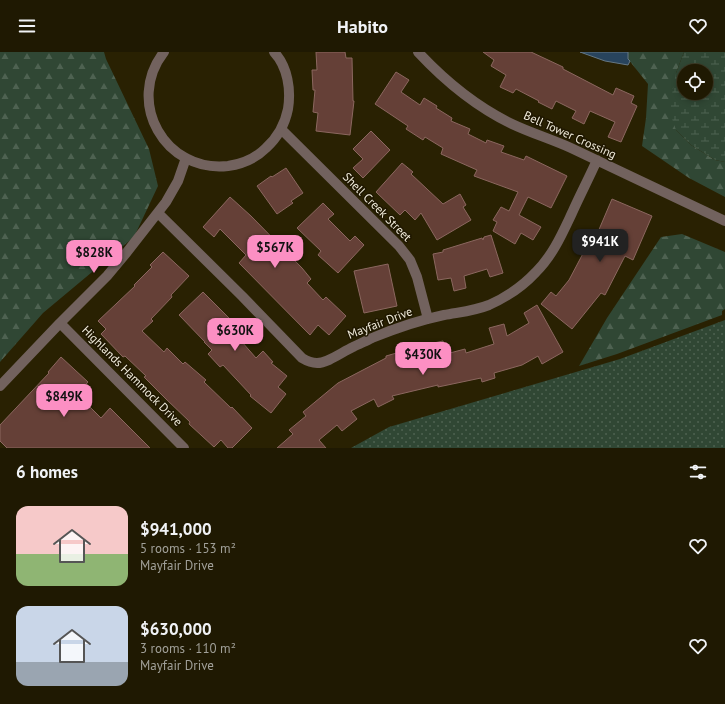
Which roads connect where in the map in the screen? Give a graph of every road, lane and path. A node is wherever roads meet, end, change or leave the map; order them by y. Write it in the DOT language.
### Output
graph roads {
  1 [pos="164,52"];
  2 [pos="418,52"];
  3 [pos="277,53"];
  4 [pos="281,129"];
  5 [pos="186,158"];
  6 [pos="597,160"];
  7 [pos="158,213"];
  8 [pos="725,222"];
  9 [pos="428,319"];
  10 [pos="60,322"];
  11 [pos="0,386"];
  12 [pos="184,448"];
  1 -- 5 [label="street"];
  2 -- 6 [label="street, Bell Tower Crossing"];
  3 -- 4 [label="street"];
  4 -- 5 [label="street"];
  4 -- 9 [label="street, Shell Creek Street"];
  5 -- 7 [label="street"];
  6 -- 8 [label="street, Bell Tower Crossing"];
  6 -- 9 [label="street, Mayfair Drive"];
  7 -- 9 [label="street, Mayfair Drive"];
  7 -- 10 [label="street"];
  10 -- 11 [label="street"];
  10 -- 12 [label="street, Highlands Hammock Drive"];
}
